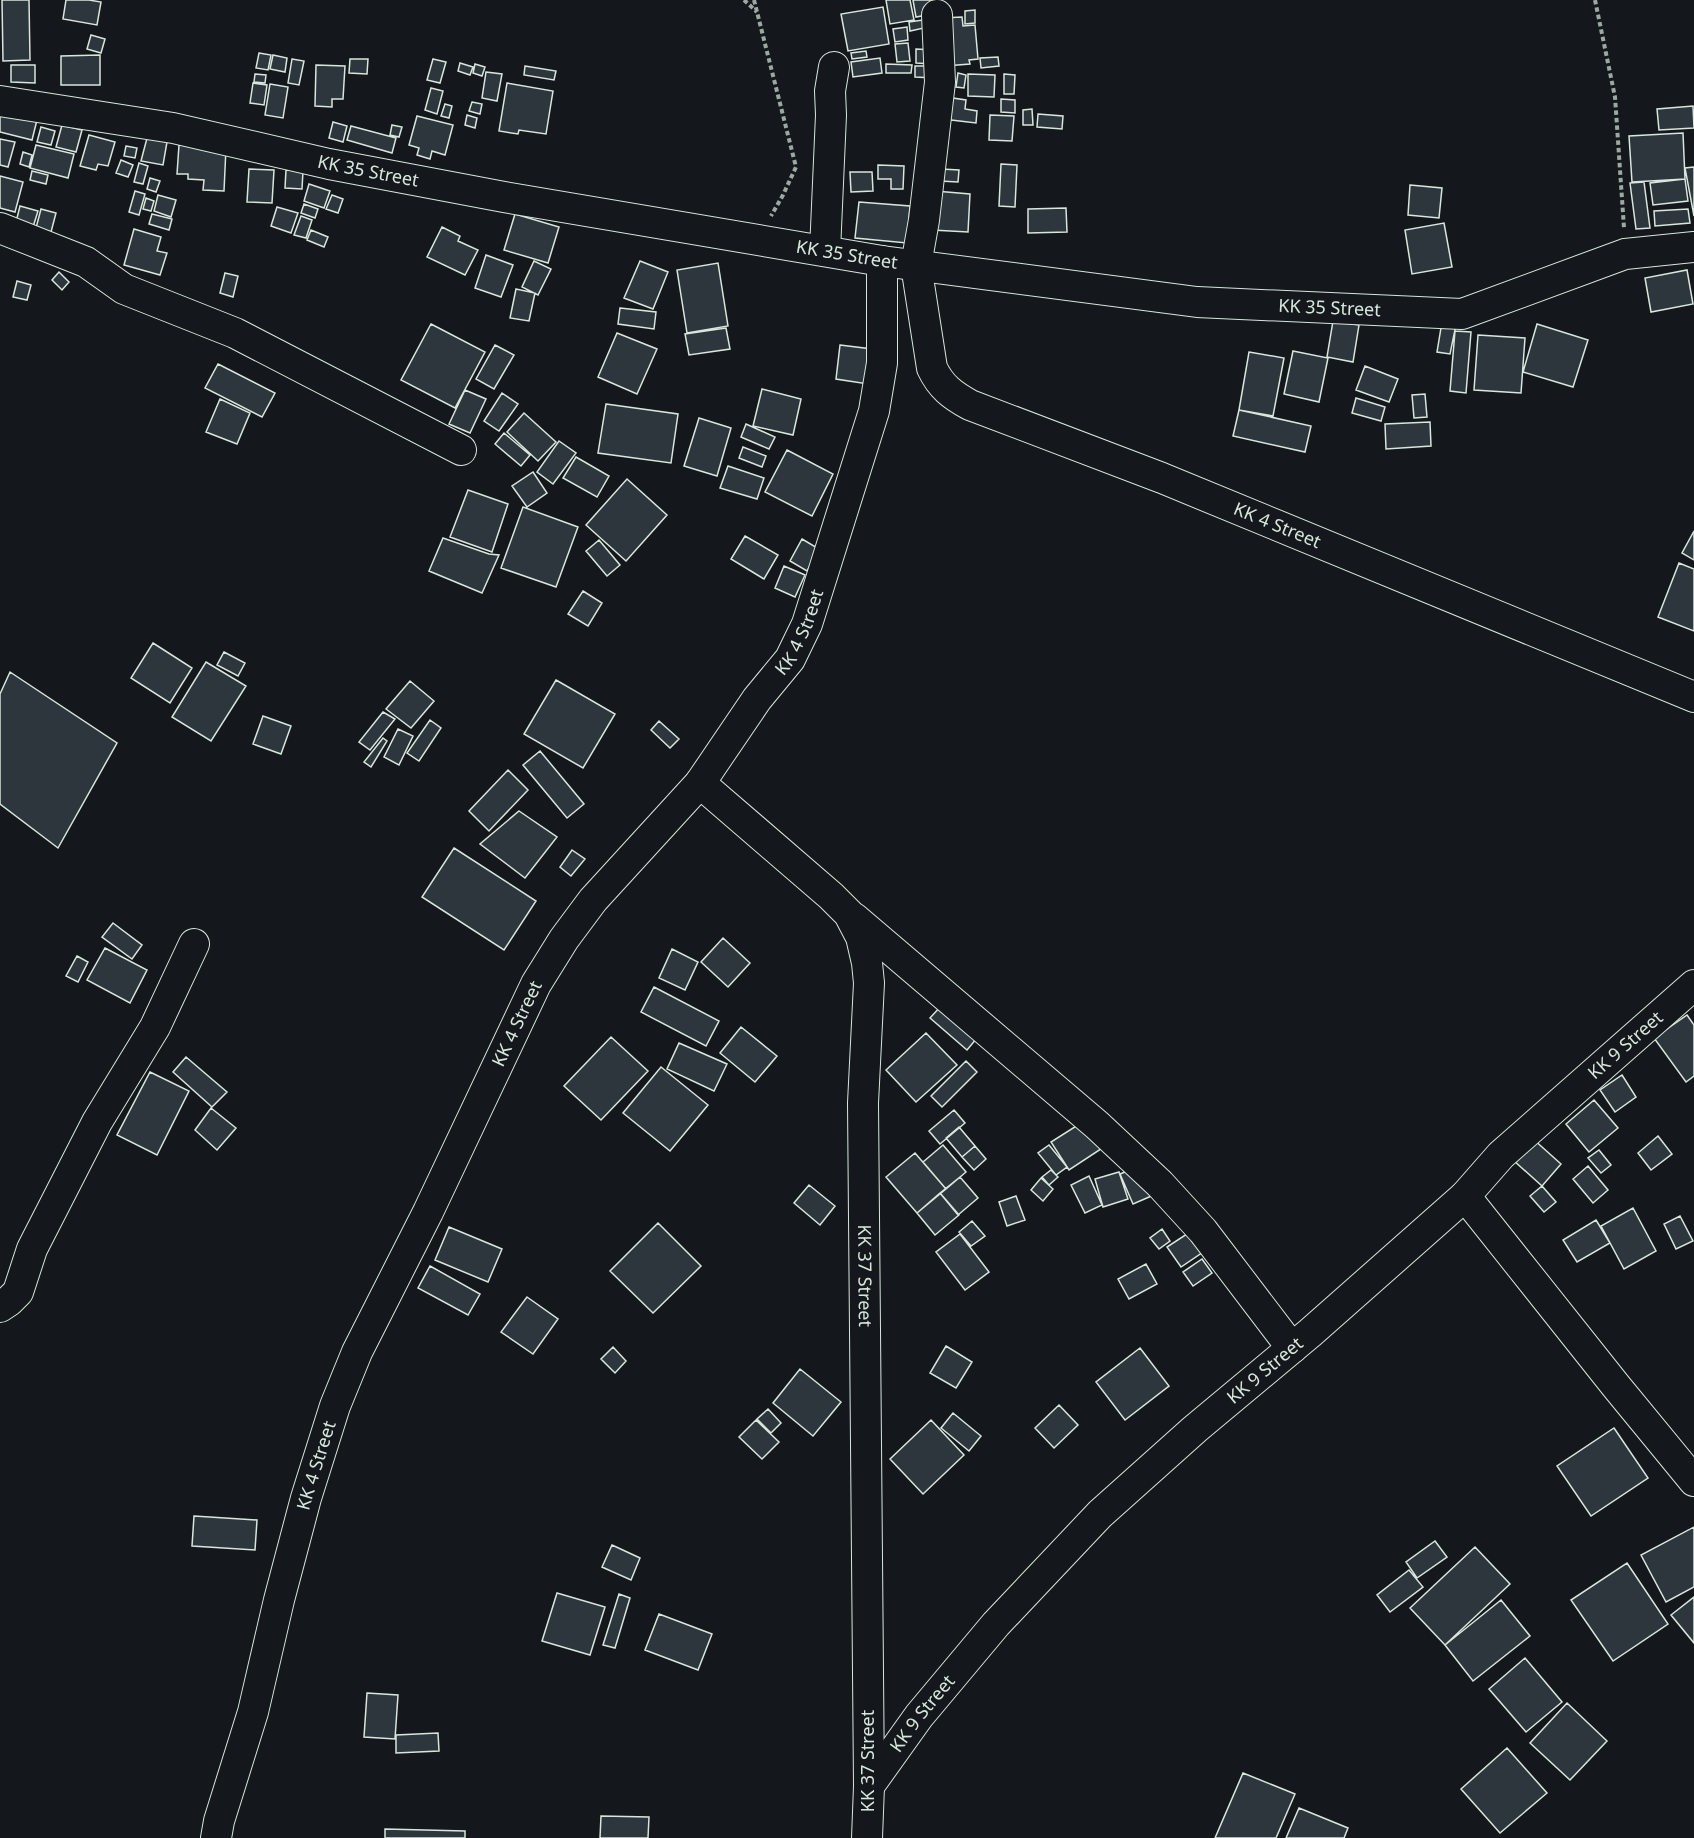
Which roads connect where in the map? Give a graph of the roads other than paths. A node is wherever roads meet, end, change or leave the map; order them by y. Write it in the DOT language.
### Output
graph roads {
  1 [pos="937,15"];
  2 [pos="834,66"];
  3 [pos="0,101"];
  4 [pos="0,228"];
  5 [pos="1694,247"];
  6 [pos="825,251"];
  7 [pos="882,261"];
  8 [pos="916,266"];
  9 [pos="461,450"];
  10 [pos="1694,697"];
  11 [pos="700,783"];
  12 [pos="849,914"];
  13 [pos="194,944"];
  14 [pos="1694,985"];
  15 [pos="1465,1196"];
  16 [pos="0,1307"];
  17 [pos="1292,1348"];
  18 [pos="1694,1481"];
  19 [pos="869,1786"];
  20 [pos="216,1838"];
  21 [pos="867,1838"];
  1 -- 8 [label="street, KK 4 Street"];
  2 -- 6 [label="street"];
  3 -- 6 [label="street, KK 35 Street"];
  4 -- 9 [label="street"];
  5 -- 8 [label="street, KK 35 Street"];
  6 -- 7 [label="street, KK 35 Street"];
  7 -- 8 [label="street, KK 35 Street"];
  7 -- 11 [label="street, KK 4 Street"];
  8 -- 10 [label="street, KK 4 Street"];
  11 -- 12 [label="street, KK 37 Street"];
  11 -- 20 [label="street, KK 4 Street"];
  12 -- 17 [label="street"];
  12 -- 19 [label="street, KK 37 Street"];
  13 -- 16 [label="street"];
  14 -- 15 [label="street, KK 9 Street"];
  15 -- 17 [label="street, KK 9 Street"];
  15 -- 18 [label="street"];
  17 -- 19 [label="street, KK 9 Street"];
  19 -- 21 [label="street, KK 37 Street"];
}
